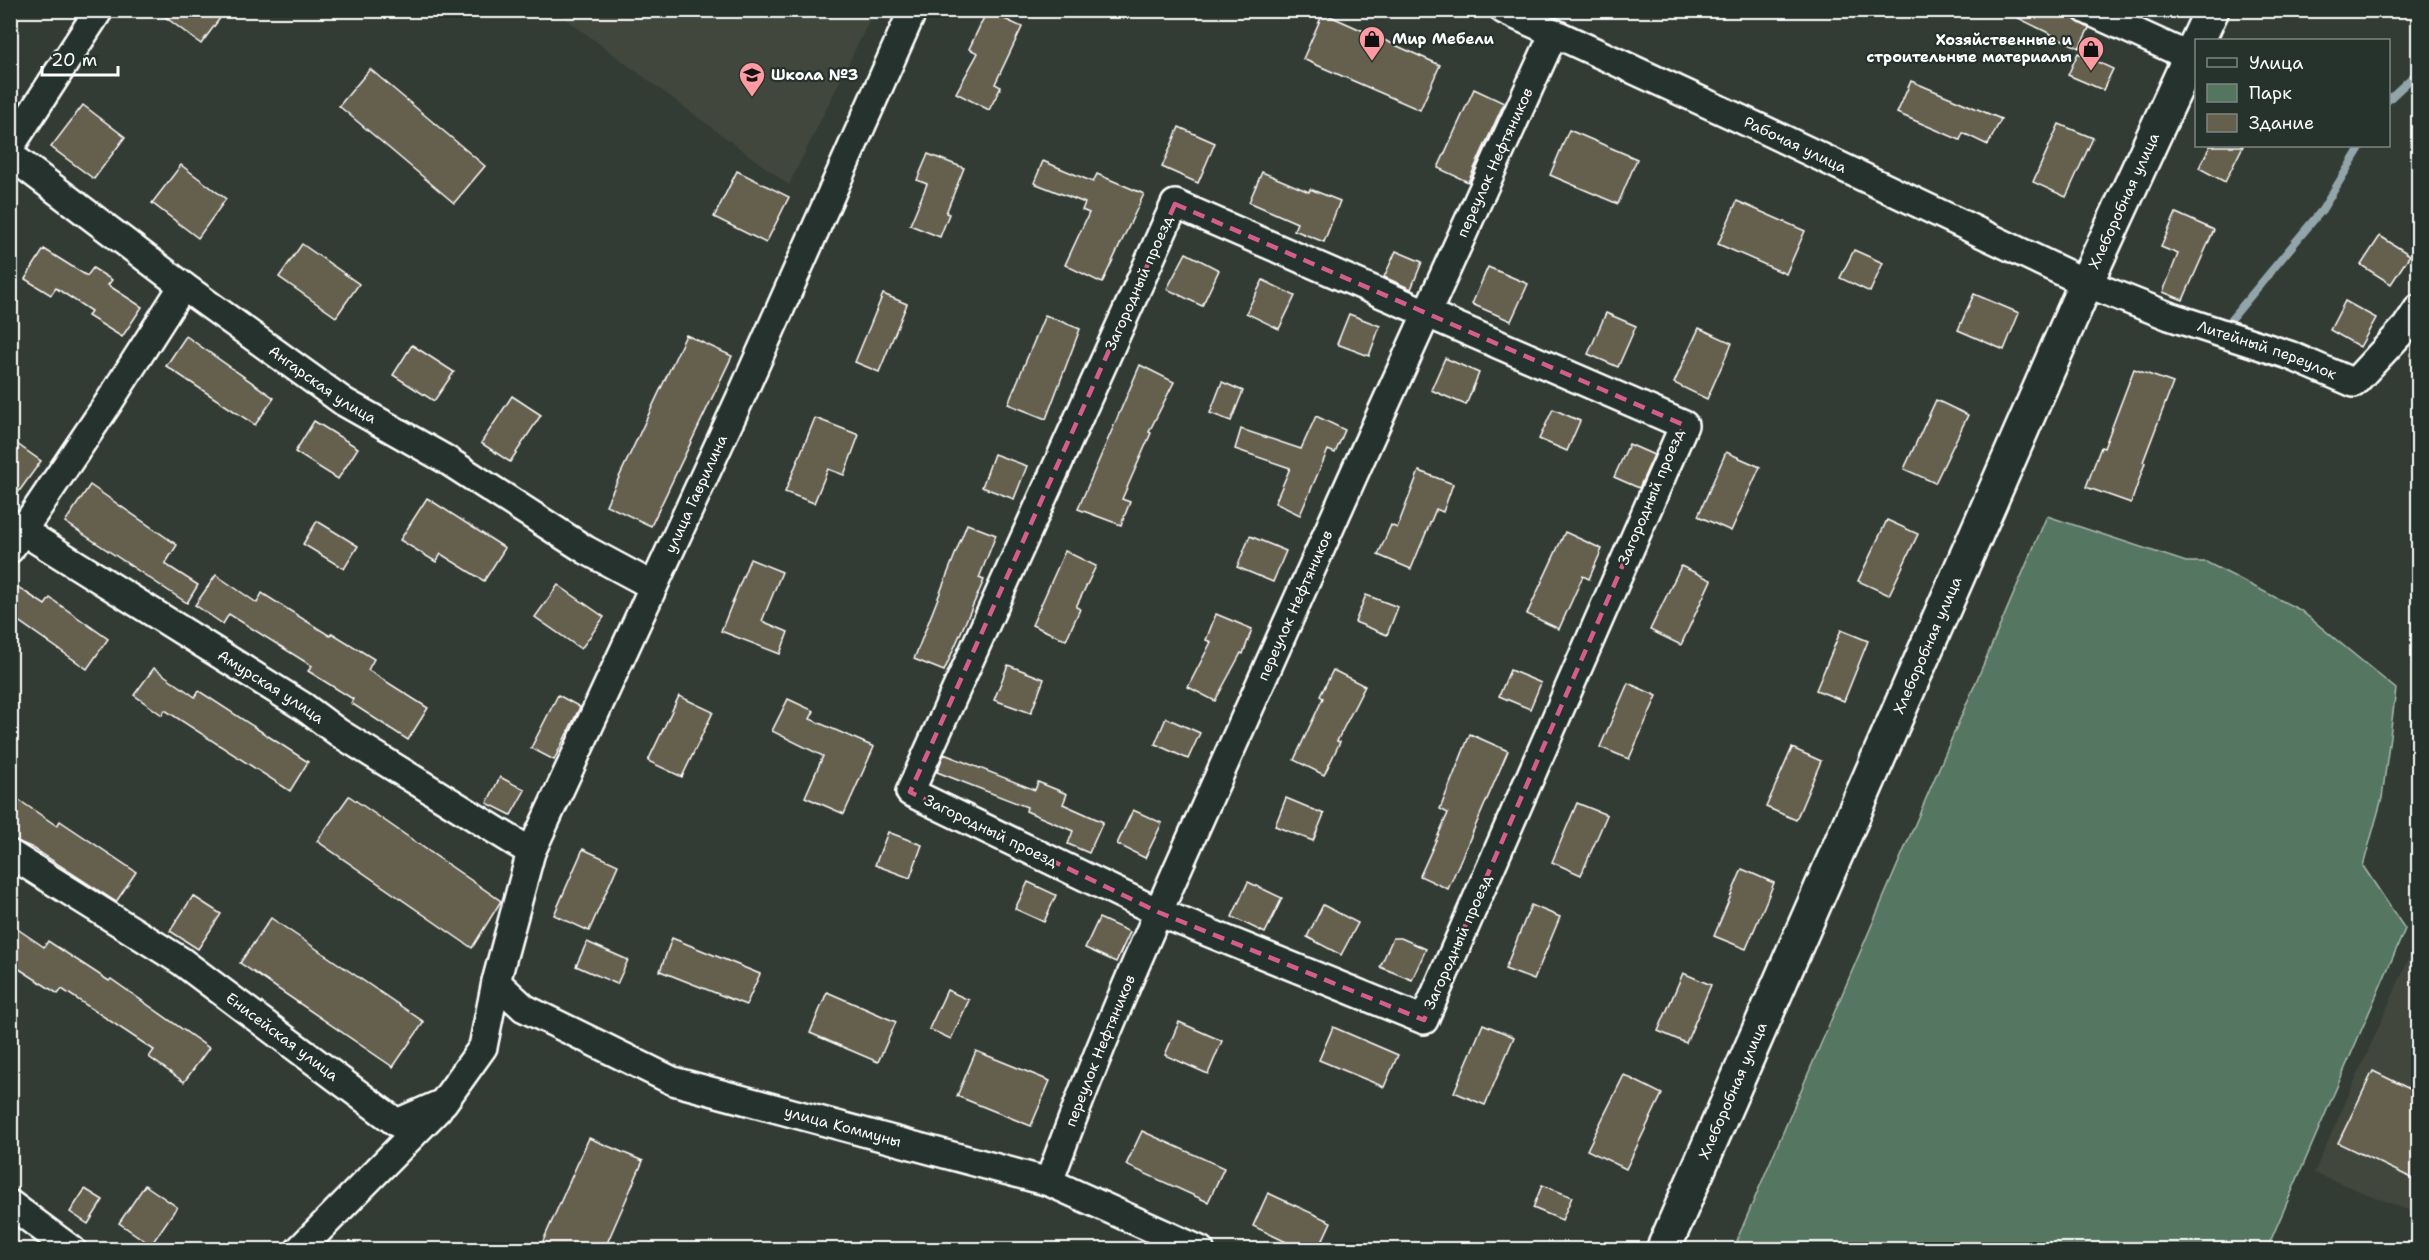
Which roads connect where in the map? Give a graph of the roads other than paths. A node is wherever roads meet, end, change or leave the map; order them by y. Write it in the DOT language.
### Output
graph roads {
  1 [pos="99,10"];
  2 [pos="913,10"];
  3 [pos="1504,10"];
  4 [pos="2087,10"];
  5 [pos="2212,10"];
  6 [pos="1554,33"];
  7 [pos="2199,39"];
  8 [pos="2195,47"];
  9 [pos="10,147"];
  10 [pos="10,155"];
  11 [pos="2086,283"];
  12 [pos="183,286"];
  13 [pos="2418,309"];
  14 [pos="1424,314"];
  15 [pos="15,535"];
  16 [pos="653,586"];
  17 [pos="531,852"];
  18 [pos="10,854"];
  19 [pos="1158,912"];
  20 [pos="496,982"];
  21 [pos="443,1103"];
  22 [pos="1049,1182"];
  23 [pos="10,1204"];
  24 [pos="72,1250"];
  25 [pos="299,1250"];
  26 [pos="1200,1250"];
  27 [pos="1663,1250"];
  1 -- 9 [label="street"];
  2 -- 16 [label="street, улица Гаврилина"];
  3 -- 6 [label="street, Рабочая улица"];
  4 -- 8 [label="street"];
  5 -- 7 [label="main road, Хлеборобная улица"];
  6 -- 11 [label="street, Рабочая улица"];
  6 -- 14 [label="street, переулок Нефтяников"];
  8 -- 11 [label="main road, Хлеборобная улица"];
  10 -- 12 [label="street, Ангарская улица"];
  11 -- 13 [label="street, Литейный переулок"];
  11 -- 27 [label="main road, Хлеборобная улица"];
  12 -- 15 [label="street"];
  12 -- 16 [label="street, Ангарская улица"];
  14 -- 19 [label="street, переулок Нефтяников"];
  14 -- 19 [label="street, Загородный проезд"];
  14 -- 19 [label="street, Загородный проезд"];
  15 -- 17 [label="street, Амурская улица"];
  16 -- 17 [label="street, улица Гаврилина"];
  17 -- 20 [label="street, улица Гаврилина"];
  18 -- 21 [label="street, Енисейская улица"];
  19 -- 22 [label="street, переулок Нефтяников"];
  20 -- 21 [label="street"];
  20 -- 22 [label="street, улица Коммуны"];
  21 -- 25 [label="street"];
  22 -- 26 [label="street, улица Коммуны"];
  23 -- 24 [label="street"];
}
